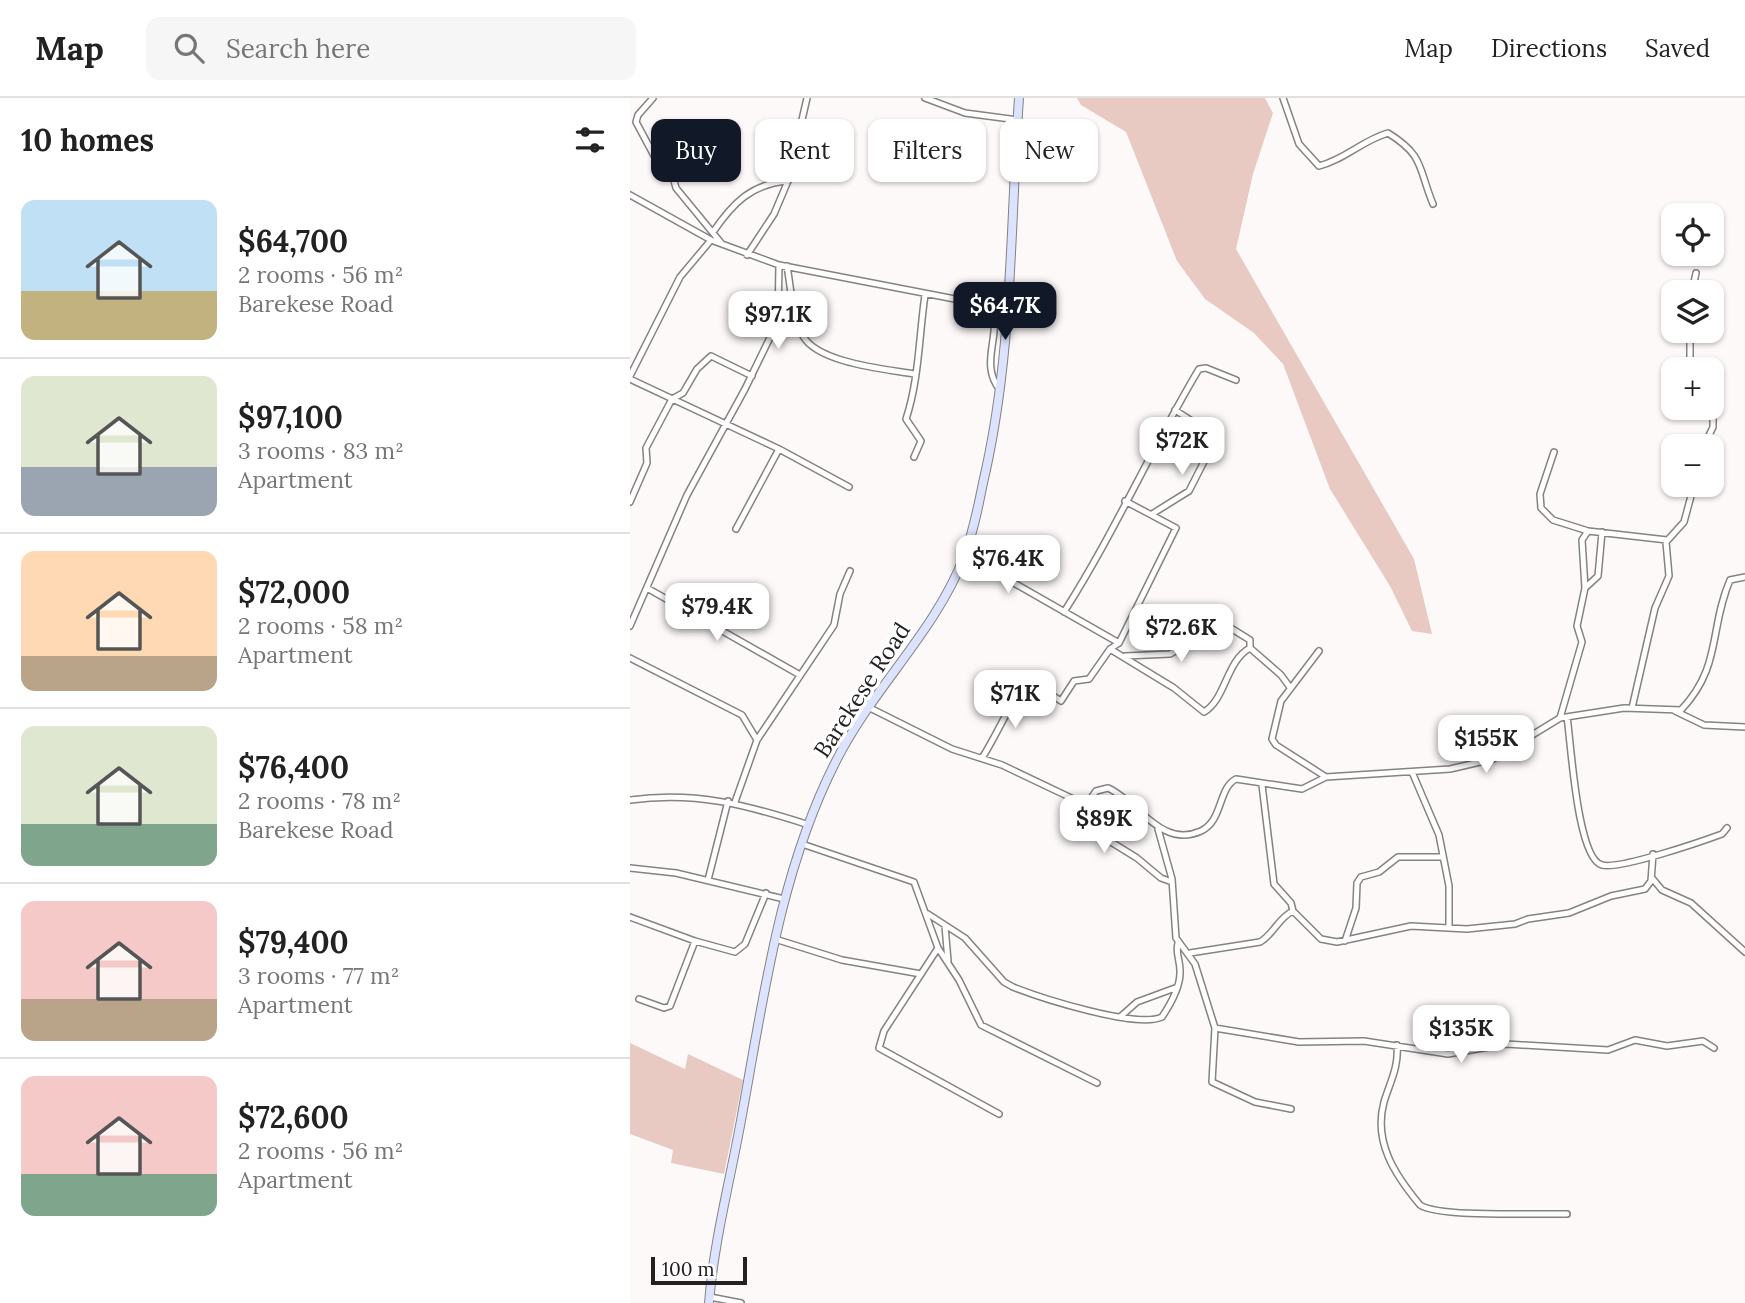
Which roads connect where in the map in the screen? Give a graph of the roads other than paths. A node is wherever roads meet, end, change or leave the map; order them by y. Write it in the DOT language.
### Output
graph roads {
  1 [pos="653,98"];
  2 [pos="807,98"];
  3 [pos="925,98"];
  4 [pos="940,98"];
  5 [pos="1019,98"];
  6 [pos="1283,98"];
  7 [pos="939,106"];
  8 [pos="802,119"];
  9 [pos="1010,119"];
  10 [pos="1018,119"];
  11 [pos="780,182"];
  12 [pos="788,182"];
  13 [pos="1015,182"];
  14 [pos="630,195"];
  15 [pos="1433,204"];
  16 [pos="713,232"];
  17 [pos="711,240"];
  18 [pos="724,246"];
  19 [pos="747,255"];
  20 [pos="779,265"];
  21 [pos="787,266"];
  22 [pos="1696,273"];
  23 [pos="1695,280"];
  24 [pos="925,295"];
  25 [pos="914,374"];
  26 [pos="752,376"];
  27 [pos="630,378"];
  28 [pos="1236,380"];
  29 [pos="1000,390"];
  30 [pos="672,399"];
  31 [pos="1175,410"];
  32 [pos="726,425"];
  33 [pos="779,449"];
  34 [pos="1554,452"];
  35 [pos="914,457"];
  36 [pos="849,487"];
  37 [pos="1691,497"];
  38 [pos="1125,501"];
  39 [pos="630,502"];
  40 [pos="1152,514"];
  41 [pos="736,529"];
  42 [pos="1588,531"];
  43 [pos="1602,532"];
  44 [pos="1667,540"];
  45 [pos="965,555"];
  46 [pos="850,571"];
  47 [pos="1745,577"];
  48 [pos="647,588"];
  49 [pos="1585,588"];
  50 [pos="1064,612"];
  51 [pos="630,626"];
  52 [pos="1119,643"];
  53 [pos="1250,648"];
  54 [pos="1111,649"];
  55 [pos="1319,651"];
  56 [pos="1125,656"];
  57 [pos="630,658"];
  58 [pos="800,675"];
  59 [pos="1289,686"];
  60 [pos="868,707"];
  61 [pos="1632,708"];
  62 [pos="1675,711"];
  63 [pos="1563,718"];
  64 [pos="1745,727"];
  65 [pos="757,740"];
  66 [pos="982,758"];
  67 [pos="1412,772"];
  68 [pos="1326,777"];
  69 [pos="1262,785"];
  70 [pos="630,800"];
  71 [pos="732,801"];
  72 [pos="1086,805"];
  73 [pos="809,825"];
  74 [pos="1727,828"];
  75 [pos="1158,829"];
  76 [pos="802,844"];
  77 [pos="1653,854"];
  78 [pos="1442,857"];
  79 [pos="630,868"];
  80 [pos="1652,878"];
  81 [pos="708,880"];
  82 [pos="1172,882"];
  83 [pos="766,893"];
  84 [pos="784,900"];
  85 [pos="1293,911"];
  86 [pos="926,913"];
  87 [pos="630,917"];
  88 [pos="945,926"];
  89 [pos="1448,928"];
  90 [pos="775,939"];
  91 [pos="695,941"];
  92 [pos="1345,941"];
  93 [pos="1178,943"];
  94 [pos="938,948"];
  95 [pos="1745,952"];
  96 [pos="1190,953"];
  97 [pos="948,963"];
  98 [pos="920,974"];
  99 [pos="1176,988"];
  100 [pos="639,999"];
  101 [pos="1120,1017"];
  102 [pos="1215,1028"];
  103 [pos="1397,1045"];
  104 [pos="1714,1048"];
  105 [pos="1097,1083"];
  106 [pos="1291,1109"];
  107 [pos="999,1114"];
  108 [pos="1567,1214"];
  109 [pos="709,1300"];
  110 [pos="741,1303"];
  1 -- 16 [label="street"];
  2 -- 8 [label="street"];
  3 -- 7 [label="street"];
  4 -- 7 [label="street"];
  5 -- 10 [label="main road, Barekese Road"];
  6 -- 15 [label="street"];
  7 -- 9 [label="street"];
  11 -- 16 [label="street"];
  12 -- 19 [label="street"];
  13 -- 29 [label="main road, Barekese Road"];
  14 -- 17 [label="street"];
  16 -- 18 [label="street"];
  17 -- 18 [label="street"];
  17 -- 27 [label="street"];
  18 -- 19 [label="street"];
  19 -- 20 [label="street"];
  20 -- 21 [label="street"];
  20 -- 26 [label="street"];
  21 -- 24 [label="street"];
  21 -- 25 [label="street"];
  22 -- 23 [label="street"];
  24 -- 25 [label="street"];
  24 -- 29 [label="street"];
  25 -- 35 [label="street"];
  26 -- 30 [label="street"];
  26 -- 32 [label="street"];
  27 -- 30 [label="street"];
  28 -- 31 [label="street"];
  29 -- 45 [label="main road, Barekese Road"];
  30 -- 32 [label="street"];
  30 -- 39 [label="street"];
  31 -- 38 [label="street"];
  31 -- 40 [label="street"];
  32 -- 33 [label="street"];
  32 -- 48 [label="street"];
  33 -- 36 [label="street"];
  33 -- 41 [label="street"];
  34 -- 42 [label="street"];
  37 -- 44 [label="street"];
  38 -- 40 [label="street"];
  38 -- 50 [label="street"];
  40 -- 52 [label="street"];
  42 -- 43 [label="street"];
  42 -- 49 [label="street"];
  43 -- 44 [label="street"];
  43 -- 49 [label="street"];
  44 -- 61 [label="street"];
  45 -- 50 [label="street"];
  45 -- 60 [label="main road, Barekese Road"];
  46 -- 58 [label="street"];
  47 -- 62 [label="street"];
  48 -- 51 [label="street"];
  48 -- 58 [label="street"];
  49 -- 63 [label="street"];
  50 -- 52 [label="street"];
  52 -- 54 [label="street"];
  53 -- 56 [label="street"];
  53 -- 56 [label="street"];
  53 -- 59 [label="street"];
  54 -- 56 [label="street"];
  54 -- 66 [label="street"];
  55 -- 59 [label="street"];
  57 -- 65 [label="street"];
  58 -- 65 [label="street"];
  59 -- 68 [label="street"];
  60 -- 66 [label="street"];
  60 -- 73 [label="main road, Barekese Road"];
  61 -- 62 [label="street"];
  61 -- 63 [label="street"];
  62 -- 64 [label="street"];
  63 -- 67 [label="street"];
  63 -- 77 [label="street"];
  65 -- 71 [label="street"];
  66 -- 72 [label="street"];
  67 -- 68 [label="street"];
  67 -- 78 [label="street"];
  68 -- 69 [label="street"];
  69 -- 75 [label="street"];
  69 -- 85 [label="street"];
  70 -- 71 [label="street"];
  71 -- 73 [label="street"];
  71 -- 81 [label="street"];
  72 -- 75 [label="street"];
  72 -- 82 [label="street"];
  73 -- 76 [label="main road, Barekese Road"];
  74 -- 77 [label="street"];
  75 -- 82 [label="street"];
  76 -- 84 [label="main road, Barekese Road"];
  76 -- 86 [label="street"];
  77 -- 80 [label="street"];
  78 -- 89 [label="street"];
  78 -- 92 [label="street"];
  79 -- 81 [label="street"];
  80 -- 89 [label="street"];
  80 -- 95 [label="street"];
  81 -- 83 [label="street"];
  82 -- 93 [label="street"];
  83 -- 84 [label="street"];
  83 -- 91 [label="street"];
  84 -- 90 [label="main road, Barekese Road"];
  85 -- 92 [label="street"];
  85 -- 96 [label="street"];
  86 -- 88 [label="street"];
  86 -- 94 [label="street"];
  87 -- 91 [label="street"];
  88 -- 97 [label="street"];
  88 -- 101 [label="street"];
  89 -- 92 [label="street"];
  90 -- 98 [label="street"];
  90 -- 109 [label="main road, Barekese Road"];
  91 -- 100 [label="street"];
  93 -- 96 [label="street"];
  93 -- 99 [label="street"];
  94 -- 97 [label="street"];
  94 -- 98 [label="street"];
  96 -- 102 [label="street"];
  97 -- 105 [label="street"];
  98 -- 107 [label="street"];
  99 -- 101 [label="street"];
  99 -- 101 [label="street"];
  102 -- 103 [label="street"];
  102 -- 106 [label="street"];
  103 -- 104 [label="street"];
  103 -- 108 [label="street"];
  109 -- 110 [label="street"];
}
